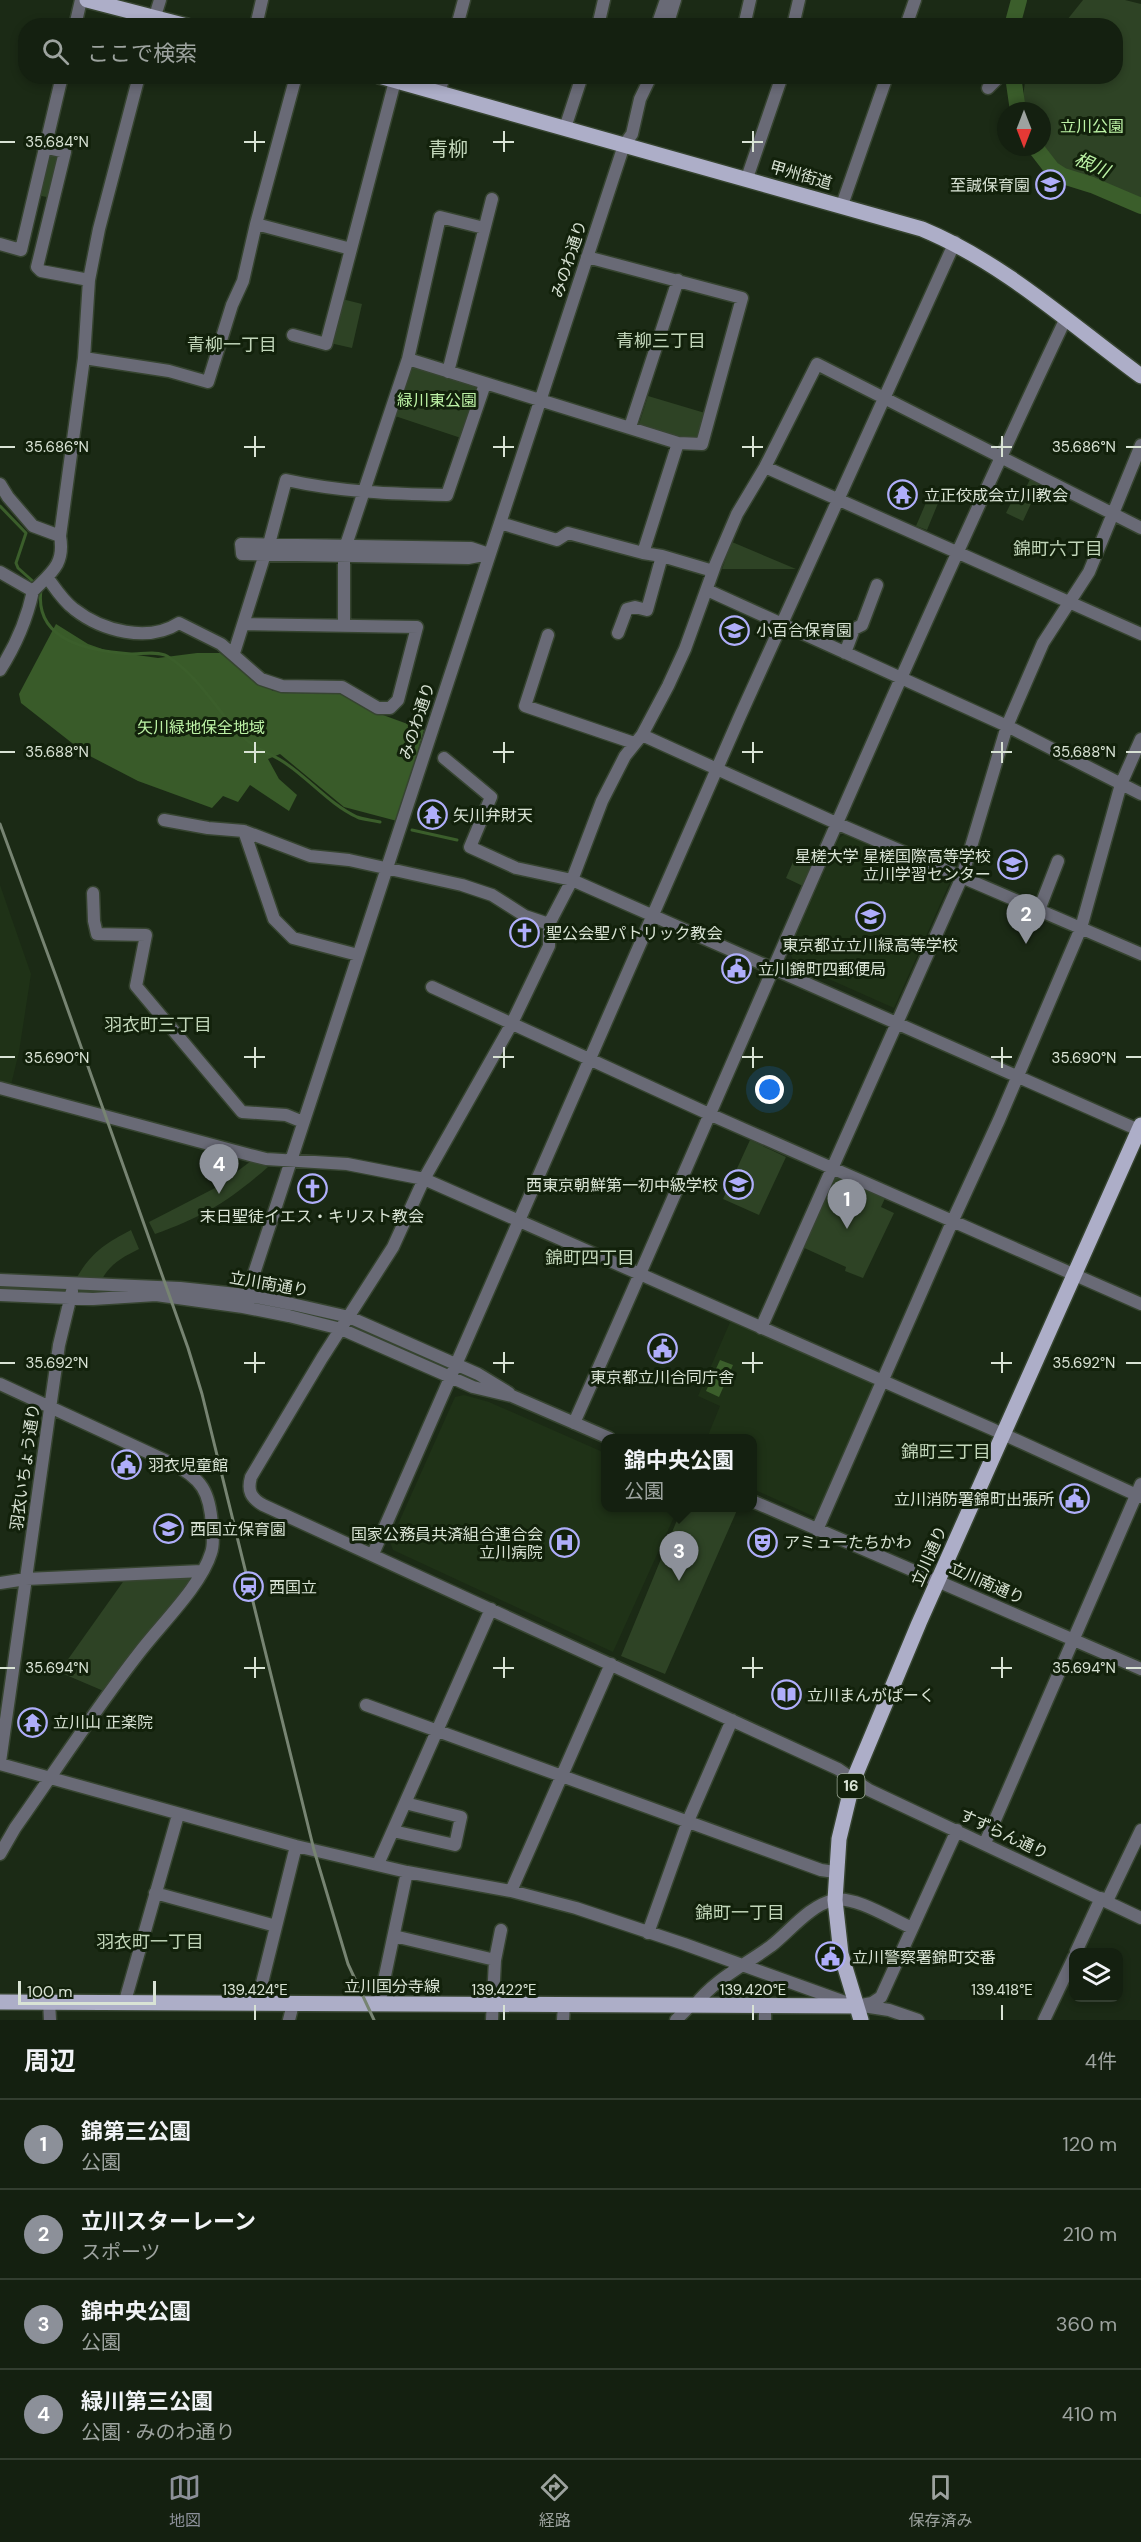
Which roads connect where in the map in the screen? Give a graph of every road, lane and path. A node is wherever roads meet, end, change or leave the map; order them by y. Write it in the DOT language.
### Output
graph roads {
  1 [pos="81,0"];
  2 [pos="87,0"];
  3 [pos="160,0"];
  4 [pos="262,0"];
  5 [pos="464,0"];
  6 [pos="604,0"];
  7 [pos="750,0"];
  8 [pos="799,0"];
  9 [pos="915,0"];
  10 [pos="670,1"];
  11 [pos="77,18"];
  12 [pos="144,18"];
  13 [pos="154,18"];
  14 [pos="258,18"];
  15 [pos="459,18"];
  16 [pos="600,18"];
  17 [pos="661,18"];
  18 [pos="668,18"];
  19 [pos="746,18"];
  20 [pos="795,18"];
  21 [pos="909,18"];
  22 [pos="60,84"];
  23 [pos="137,84"];
  24 [pos="294,84"];
  25 [pos="394,84"];
  26 [pos="406,84"];
  27 [pos="442,84"];
  28 [pos="580,84"];
  29 [pos="646,84"];
  30 [pos="779,84"];
  31 [pos="884,84"];
  32 [pos="992,84"];
  33 [pos="988,88"];
  34 [pos="439,93"];
  35 [pos="566,128"];
  36 [pos="624,145"];
  37 [pos="43,147"];
  38 [pos="747,178"];
  39 [pos="492,200"];
  40 [pos="842,205"];
  41 [pos="256,224"];
  42 [pos="484,228"];
  43 [pos="955,242"];
  44 [pos="0,244"];
  45 [pos="351,249"];
  46 [pos="587,256"];
  47 [pos="89,280"];
  48 [pos="678,280"];
  49 [pos="1066,318"];
  50 [pos="293,335"];
  51 [pos="84,358"];
  52 [pos="408,359"];
  53 [pos="448,372"];
  54 [pos="1141,376"];
  55 [pos="485,384"];
  56 [pos="884,398"];
  57 [pos="539,401"];
  58 [pos="630,427"];
  59 [pos="678,443"];
  60 [pos="1141,445"];
  61 [pos="1001,455"];
  62 [pos="765,467"];
  63 [pos="0,484"];
  64 [pos="364,493"];
  65 [pos="839,499"];
  66 [pos="1114,514"];
  67 [pos="500,523"];
  68 [pos="1141,528"];
  69 [pos="60,536"];
  70 [pos="267,549"];
  71 [pos="345,550"];
  72 [pos="958,552"];
  73 [pos="643,553"];
  74 [pos="489,554"];
  75 [pos="662,556"];
  76 [pos="0,572"];
  77 [pos="713,572"];
  78 [pos="39,585"];
  79 [pos="877,585"];
  80 [pos="707,590"];
  81 [pos="1070,602"];
  82 [pos="244,624"];
  83 [pos="344,625"];
  84 [pos="783,625"];
  85 [pos="618,633"];
  86 [pos="1141,634"];
  87 [pos="548,635"];
  88 [pos="234,653"];
  89 [pos="845,653"];
  90 [pos="0,670"];
  91 [pos="902,679"];
  92 [pos="1007,726"];
  93 [pos="638,739"];
  94 [pos="1141,739"];
  95 [pos="444,758"];
  96 [pos="717,770"];
  97 [pos="1120,784"];
  98 [pos="1141,794"];
  99 [pos="164,820"];
  100 [pos="836,823"];
  101 [pos="244,831"];
  102 [pos="1058,861"];
  103 [pos="386,868"];
  104 [pos="962,877"];
  105 [pos="572,880"];
  106 [pos="93,893"];
  107 [pos="1039,910"];
  108 [pos="653,916"];
  109 [pos="549,924"];
  110 [pos="1081,928"];
  111 [pos="1141,954"];
  112 [pos="358,955"];
  113 [pos="772,969"];
  114 [pos="432,987"];
  115 [pos="895,1023"];
  116 [pos="511,1025"];
  117 [pos="591,1060"];
  118 [pos="1016,1076"];
  119 [pos="0,1088"];
  120 [pos="709,1114"];
  121 [pos="303,1122"];
  122 [pos="1140,1129"];
  123 [pos="290,1160"];
  124 [pos="831,1167"];
  125 [pos="424,1179"];
  126 [pos="953,1220"];
  127 [pos="520,1221"];
  128 [pos="639,1274"];
  129 [pos="1074,1274"];
  130 [pos="0,1280"];
  131 [pos="73,1284"];
  132 [pos="0,1295"];
  133 [pos="70,1298"];
  134 [pos="245,1301"];
  135 [pos="1141,1304"];
  136 [pos="349,1317"];
  137 [pos="761,1328"];
  138 [pos="341,1329"];
  139 [pos="457,1364"];
  140 [pos="451,1377"];
  141 [pos="883,1381"];
  142 [pos="0,1384"];
  143 [pos="512,1396"];
  144 [pos="50,1407"];
  145 [pos="574,1423"];
  146 [pos="1003,1434"];
  147 [pos="601,1435"];
  148 [pos="1139,1492"];
  149 [pos="757,1503"];
  150 [pos="817,1530"];
  151 [pos="373,1554"];
  152 [pos="202,1571"];
  153 [pos="26,1579"];
  154 [pos="939,1580"];
  155 [pos="0,1583"];
  156 [pos="491,1609"];
  157 [pos="1074,1640"];
  158 [pos="611,1664"];
  159 [pos="1141,1670"];
  160 [pos="366,1705"];
  161 [pos="3,1720"];
  162 [pos="732,1720"];
  163 [pos="438,1730"];
  164 [pos="0,1763"];
  165 [pos="562,1777"];
  166 [pos="50,1778"];
  167 [pos="853,1781"];
  168 [pos="405,1803"];
  169 [pos="178,1815"];
  170 [pos="688,1821"];
  171 [pos="957,1830"];
  172 [pos="1141,1830"];
  173 [pos="393,1831"];
  174 [pos="985,1843"];
  175 [pos="296,1846"];
  176 [pos="0,1854"];
  177 [pos="378,1864"];
  178 [pos="407,1872"];
  179 [pos="835,1872"];
  180 [pos="512,1891"];
  181 [pos="155,1893"];
  182 [pos="835,1900"];
  183 [pos="1104,1900"];
  184 [pos="1141,1918"];
  185 [pos="276,1926"];
  186 [pos="912,1928"];
  187 [pos="501,1930"];
  188 [pos="648,1933"];
  189 [pos="394,1936"];
  190 [pos="1079,1948"];
  191 [pos="495,1960"];
  192 [pos="741,1964"];
  193 [pos="1069,1968"];
  194 [pos="49,2001"];
  195 [pos="125,2001"];
  196 [pos="0,2002"];
  197 [pos="256,2002"];
  198 [pos="293,2004"];
  199 [pos="379,2004"];
  200 [pos="492,2004"];
  201 [pos="693,2005"];
  202 [pos="564,2012"];
  203 [pos="765,2013"];
  204 [pos="858,2013"];
  205 [pos="50,2020"];
  206 [pos="289,2020"];
  207 [pos="492,2020"];
  208 [pos="676,2020"];
  209 [pos="918,2020"];
  210 [pos="1044,2020"];
  1 -- 11 [label="street"];
  2 -- 12 [label="main road"];
  3 -- 13 [label="street"];
  4 -- 14 [label="street"];
  5 -- 15 [label="street"];
  6 -- 16 [label="street"];
  7 -- 19 [label="street"];
  8 -- 20 [label="street"];
  9 -- 21 [label="street"];
  10 -- 17 [label="street"];
  10 -- 18 [label="street"];
  22 -- 37 [label="street"];
  23 -- 47 [label="street"];
  24 -- 41 [label="street"];
  25 -- 45 [label="street"];
  26 -- 34 [label="main road, 甲州街道"];
  27 -- 34 [label="street"];
  28 -- 35 [label="street"];
  29 -- 36 [label="street, みのわ通り"];
  30 -- 38 [label="street"];
  31 -- 40 [label="street"];
  32 -- 33 [label="street"];
  34 -- 35 [label="main road, 甲州街道"];
  35 -- 36 [label="main road, 甲州街道"];
  36 -- 38 [label="main road, 甲州街道"];
  36 -- 46 [label="street, みのわ通り"];
  37 -- 44 [label="street"];
  37 -- 47 [label="street"];
  38 -- 40 [label="main road, 甲州街道"];
  39 -- 42 [label="street"];
  40 -- 43 [label="main road, 甲州街道"];
  41 -- 45 [label="street"];
  41 -- 51 [label="street"];
  42 -- 52 [label="street"];
  42 -- 53 [label="street"];
  43 -- 49 [label="main road, 甲州街道"];
  43 -- 56 [label="street"];
  45 -- 50 [label="street"];
  46 -- 48 [label="street"];
  46 -- 57 [label="street, みのわ通り"];
  47 -- 51 [label="street"];
  48 -- 58 [label="street"];
  48 -- 59 [label="street"];
  49 -- 54 [label="main road, 甲州街道"];
  49 -- 61 [label="street"];
  51 -- 69 [label="street"];
  52 -- 53 [label="street"];
  52 -- 64 [label="street"];
  53 -- 55 [label="street"];
  55 -- 57 [label="street"];
  55 -- 64 [label="street"];
  56 -- 61 [label="street"];
  56 -- 62 [label="street"];
  56 -- 65 [label="street"];
  57 -- 58 [label="street"];
  57 -- 67 [label="street, みのわ通り"];
  58 -- 59 [label="street"];
  59 -- 73 [label="street"];
  60 -- 66 [label="street"];
  61 -- 66 [label="street"];
  61 -- 72 [label="street"];
  62 -- 65 [label="street"];
  62 -- 77 [label="street"];
  63 -- 69 [label="street"];
  64 -- 70 [label="street"];
  64 -- 71 [label="street"];
  65 -- 72 [label="street"];
  65 -- 84 [label="street"];
  66 -- 68 [label="street"];
  66 -- 81 [label="street"];
  67 -- 73 [label="street"];
  67 -- 74 [label="street, みのわ通り"];
  69 -- 78 [label="street"];
  70 -- 71 [label="street"];
  70 -- 82 [label="street"];
  71 -- 74 [label="street"];
  71 -- 83 [label="street"];
  72 -- 81 [label="street"];
  72 -- 91 [label="street"];
  73 -- 75 [label="street"];
  74 -- 103 [label="street, みのわ通り"];
  75 -- 77 [label="street"];
  75 -- 85 [label="street"];
  76 -- 78 [label="street"];
  77 -- 80 [label="street"];
  78 -- 88 [label="street"];
  78 -- 90 [label="street"];
  79 -- 89 [label="street"];
  80 -- 84 [label="street"];
  80 -- 93 [label="street"];
  81 -- 86 [label="street"];
  81 -- 92 [label="street"];
  82 -- 83 [label="street"];
  82 -- 88 [label="street"];
  83 -- 88 [label="street"];
  84 -- 89 [label="street"];
  84 -- 96 [label="street"];
  87 -- 93 [label="street"];
  89 -- 91 [label="street"];
  91 -- 92 [label="street"];
  91 -- 100 [label="street"];
  92 -- 97 [label="street"];
  92 -- 104 [label="street"];
  93 -- 96 [label="street"];
  93 -- 105 [label="street"];
  94 -- 97 [label="street"];
  95 -- 105 [label="street"];
  96 -- 100 [label="street"];
  96 -- 108 [label="street"];
  97 -- 98 [label="street"];
  97 -- 110 [label="street"];
  99 -- 101 [label="street"];
  100 -- 104 [label="street"];
  100 -- 113 [label="street"];
  101 -- 103 [label="street"];
  101 -- 112 [label="street"];
  102 -- 107 [label="street"];
  103 -- 109 [label="street"];
  103 -- 112 [label="street, みのわ通り"];
  104 -- 107 [label="street"];
  104 -- 115 [label="street"];
  105 -- 108 [label="street"];
  105 -- 109 [label="street"];
  106 -- 121 [label="street"];
  107 -- 110 [label="street"];
  108 -- 113 [label="street"];
  108 -- 117 [label="street"];
  109 -- 116 [label="street"];
  110 -- 111 [label="street"];
  110 -- 118 [label="street"];
  112 -- 121 [label="street, みのわ通り"];
  113 -- 115 [label="street"];
  113 -- 120 [label="street"];
  114 -- 116 [label="street"];
  115 -- 118 [label="street"];
  115 -- 124 [label="street"];
  116 -- 117 [label="street"];
  116 -- 125 [label="street"];
  117 -- 120 [label="street"];
  117 -- 127 [label="street"];
  118 -- 122 [label="street"];
  118 -- 126 [label="street"];
  119 -- 123 [label="street"];
  120 -- 124 [label="street"];
  120 -- 128 [label="street"];
  121 -- 123 [label="street, みのわ通り"];
  122 -- 129 [label="main road, 立川通り / 16"];
  123 -- 125 [label="street"];
  123 -- 134 [label="street, みのわ通り"];
  124 -- 126 [label="street"];
  124 -- 137 [label="street"];
  125 -- 127 [label="street"];
  125 -- 136 [label="street"];
  126 -- 129 [label="street"];
  126 -- 141 [label="street"];
  127 -- 128 [label="street"];
  127 -- 139 [label="street"];
  128 -- 137 [label="street"];
  128 -- 145 [label="street"];
  129 -- 135 [label="street"];
  129 -- 146 [label="main road, 立川通り / 16"];
  130 -- 131 [label="street, 立川南通り"];
  131 -- 133 [label="street, 羽衣いちょう通り"];
  131 -- 134 [label="street, 立川南通り"];
  132 -- 133 [label="street, 立川南通り"];
  133 -- 134 [label="street, 立川南通り"];
  133 -- 144 [label="street, 羽衣いちょう通り"];
  134 -- 136 [label="street, 立川南通り"];
  134 -- 138 [label="street, 立川南通り"];
  136 -- 138 [label="street"];
  136 -- 139 [label="street, 立川南通り"];
  137 -- 141 [label="street"];
  138 -- 140 [label="street, 立川南通り"];
  138 -- 151 [label="street, すずらん通り"];
  139 -- 140 [label="street"];
  139 -- 143 [label="street, 立川南通り"];
  140 -- 143 [label="street, 立川南通り"];
  140 -- 151 [label="street"];
  141 -- 146 [label="street"];
  141 -- 150 [label="street"];
  142 -- 144 [label="street"];
  143 -- 145 [label="street, 立川南通り"];
  144 -- 152 [label="street"];
  144 -- 153 [label="street, 羽衣いちょう通り"];
  145 -- 147 [label="street, 立川南通り"];
  146 -- 148 [label="street"];
  146 -- 154 [label="main road, 立川通り / 16"];
  148 -- 157 [label="street"];
  149 -- 150 [label="street, 立川南通り"];
  150 -- 154 [label="street, 立川南通り"];
  151 -- 156 [label="street, すずらん通り"];
  152 -- 153 [label="street"];
  152 -- 166 [label="street"];
  153 -- 155 [label="street"];
  153 -- 161 [label="street, 羽衣いちょう通り"];
  154 -- 157 [label="street, 立川南通り"];
  154 -- 167 [label="main road, 立川通り / 16"];
  156 -- 158 [label="street, すずらん通り"];
  156 -- 163 [label="street"];
  157 -- 159 [label="street, 立川南通り"];
  157 -- 174 [label="street"];
  158 -- 162 [label="street, すずらん通り"];
  158 -- 165 [label="street"];
  160 -- 163 [label="street"];
  161 -- 164 [label="street, 羽衣いちょう通り"];
  162 -- 167 [label="street, すずらん通り"];
  162 -- 170 [label="street"];
  163 -- 165 [label="street"];
  163 -- 168 [label="street"];
  164 -- 166 [label="street"];
  165 -- 170 [label="street"];
  165 -- 180 [label="street"];
  166 -- 169 [label="street"];
  166 -- 176 [label="street"];
  167 -- 171 [label="street, すずらん通り"];
  167 -- 179 [label="main road, 立川通り / 16"];
  168 -- 173 [label="street"];
  168 -- 173 [label="street"];
  169 -- 175 [label="street"];
  169 -- 181 [label="street"];
  170 -- 179 [label="street"];
  170 -- 188 [label="street"];
  171 -- 174 [label="street, すずらん通り"];
  171 -- 186 [label="street"];
  172 -- 183 [label="street"];
  173 -- 177 [label="street"];
  174 -- 183 [label="street, すずらん通り"];
  175 -- 177 [label="street"];
  175 -- 185 [label="street"];
  177 -- 178 [label="street"];
  178 -- 180 [label="street"];
  178 -- 189 [label="street"];
  179 -- 182 [label="main road, 立川通り / 16"];
  180 -- 188 [label="street"];
  181 -- 185 [label="street"];
  181 -- 195 [label="street"];
  182 -- 186 [label="street"];
  182 -- 192 [label="street"];
  182 -- 204 [label="main road, 立川通り / 16"];
  183 -- 184 [label="street, すずらん通り"];
  183 -- 190 [label="street"];
  185 -- 197 [label="street"];
  186 -- 204 [label="street"];
  187 -- 191 [label="street"];
  188 -- 192 [label="street"];
  189 -- 191 [label="street"];
  189 -- 199 [label="street"];
  191 -- 200 [label="street"];
  192 -- 201 [label="street"];
  192 -- 204 [label="street"];
  193 -- 210 [label="street"];
  194 -- 195 [label="main road, 立川国分寺線"];
  194 -- 196 [label="main road, 立川国分寺線"];
  194 -- 205 [label="street"];
  195 -- 197 [label="main road, 立川国分寺線"];
  197 -- 198 [label="main road, 立川国分寺線"];
  198 -- 199 [label="main road, 立川国分寺線"];
  198 -- 206 [label="street"];
  199 -- 200 [label="main road, 立川国分寺線"];
  200 -- 202 [label="main road, 立川国分寺線"];
  200 -- 207 [label="street"];
  201 -- 202 [label="main road, 立川国分寺線"];
  201 -- 203 [label="main road, 立川国分寺線"];
  201 -- 208 [label="street"];
  203 -- 204 [label="main road, 立川国分寺線"];
  204 -- 209 [label="street"];
}
